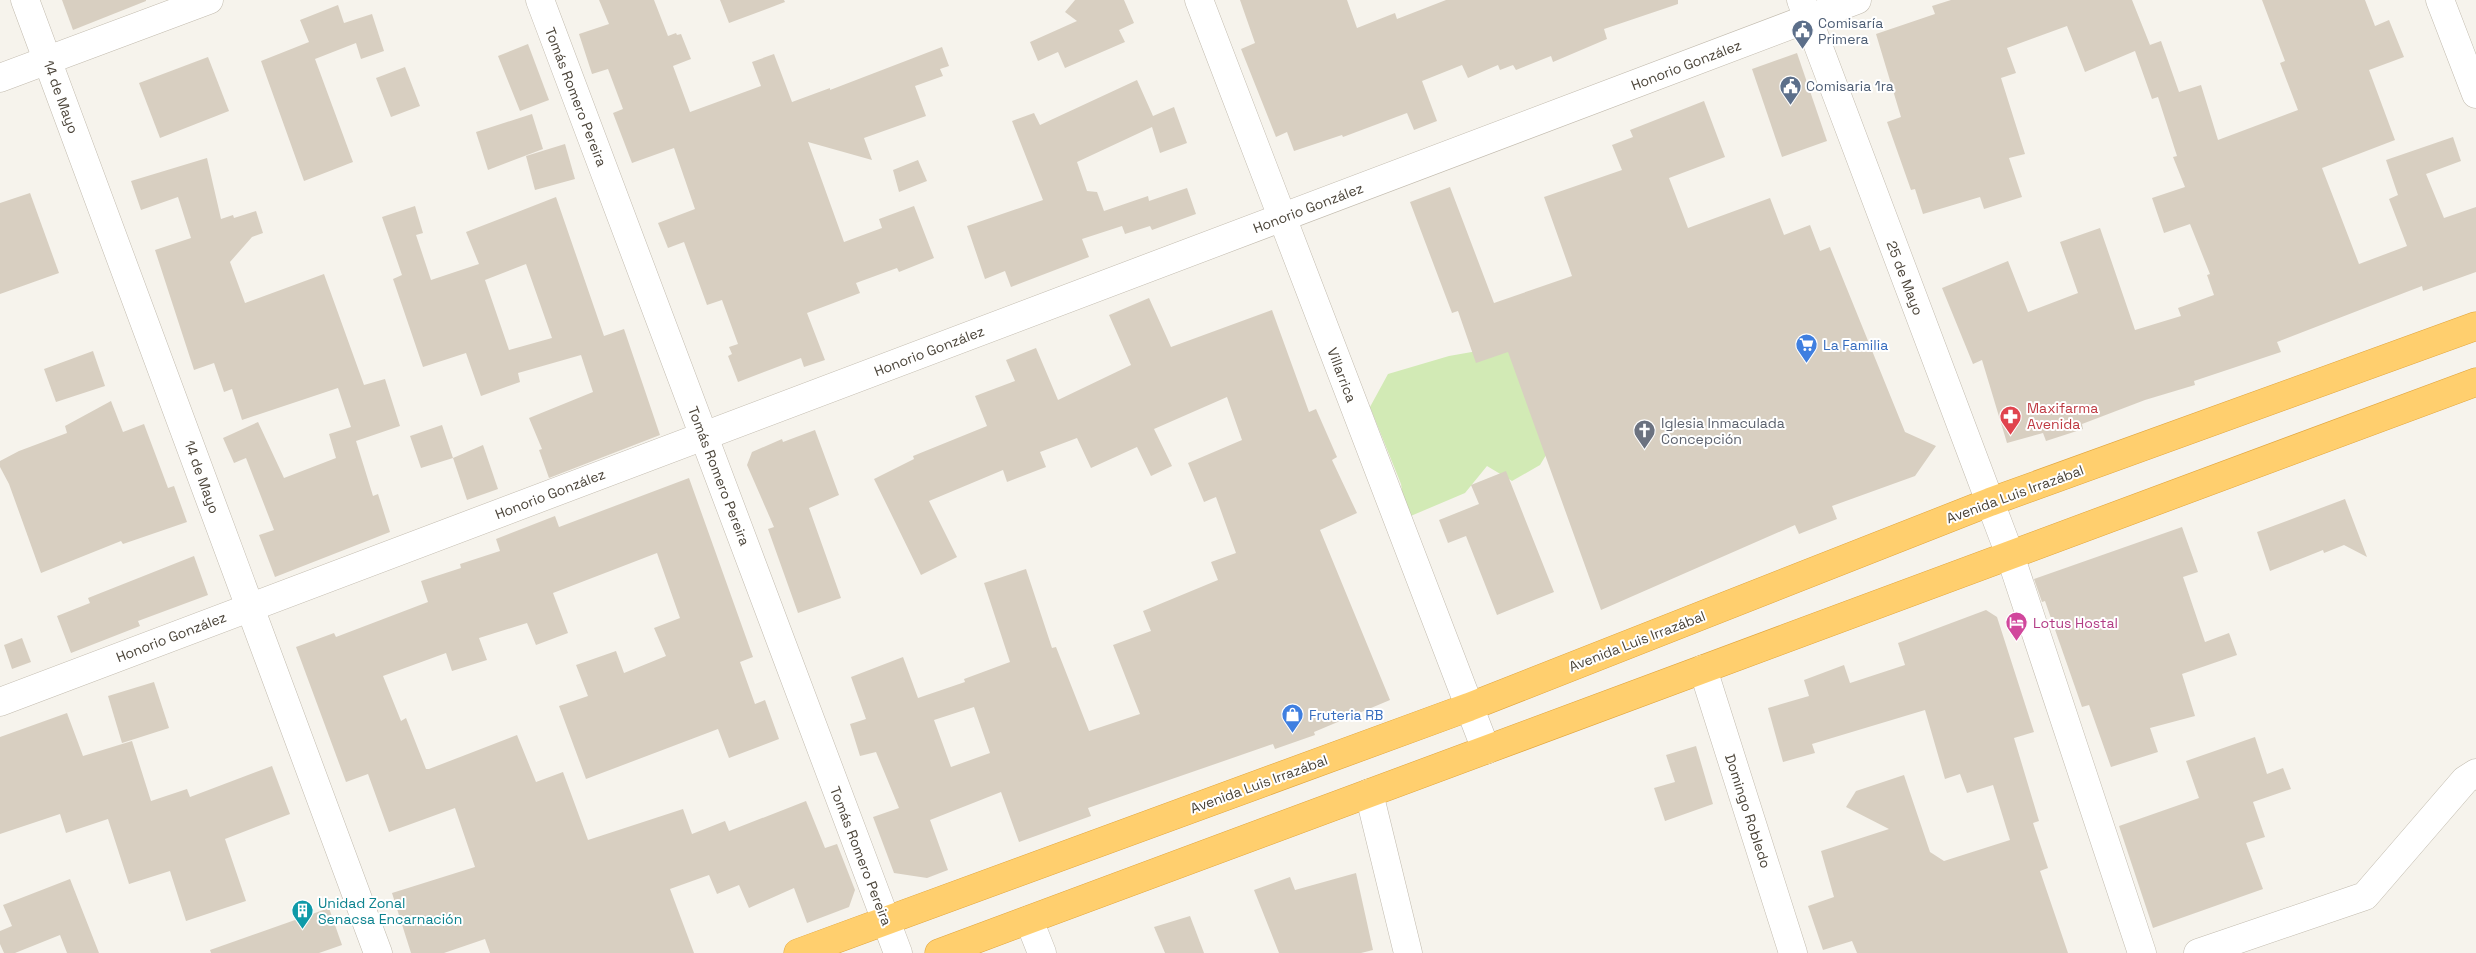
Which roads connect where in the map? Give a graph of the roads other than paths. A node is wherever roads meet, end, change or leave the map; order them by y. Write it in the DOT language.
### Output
graph roads {
  1 [pos="26,0"];
  2 [pos="209,0"];
  3 [pos="540,0"];
  4 [pos="1199,0"];
  5 [pos="1857,0"];
  6 [pos="2440,0"];
  7 [pos="1804,9"];
  8 [pos="48,60"];
  9 [pos="0,78"];
  10 [pos="2476,94"];
  11 [pos="1282,218"];
  12 [pos="2476,326"];
  13 [pos="2476,382"];
  14 [pos="704,436"];
  15 [pos="1990,502"];
  16 [pos="2010,555"];
  17 [pos="250,607"];
  18 [pos="1703,669"];
  19 [pos="0,702"];
  20 [pos="1469,707"];
  21 [pos="1486,750"];
  22 [pos="2476,773"];
  23 [pos="1369,793"];
  24 [pos="1030,920"];
  25 [pos="886,921"];
  26 [pos="378,953"];
  27 [pos="798,953"];
  28 [pos="898,953"];
  29 [pos="940,953"];
  30 [pos="1042,953"];
  31 [pos="1408,953"];
  32 [pos="1793,953"];
  33 [pos="2142,953"];
  34 [pos="2198,953"];
  1 -- 8 [label="street, 14 de Mayo"];
  2 -- 8 [label="street"];
  3 -- 14 [label="street, Tomás Romero Pereira"];
  4 -- 11 [label="street, Villarrica"];
  5 -- 7 [label="street, Honorio González"];
  6 -- 10 [label="street"];
  7 -- 11 [label="street, Honorio González"];
  7 -- 15 [label="street, 25 de Mayo"];
  8 -- 9 [label="street"];
  8 -- 17 [label="street, 14 de Mayo"];
  11 -- 14 [label="street, Honorio González"];
  11 -- 20 [label="street, Villarrica"];
  12 -- 15 [label="highway, Avenida Luis Irrazábal"];
  13 -- 16 [label="highway"];
  14 -- 17 [label="street, Honorio González"];
  14 -- 25 [label="street, Tomás Romero Pereira"];
  15 -- 16 [label="street, 25 de Mayo"];
  15 -- 20 [label="highway, Avenida Luis Irrazábal"];
  16 -- 18 [label="highway"];
  16 -- 33 [label="street, 25 de Mayo"];
  17 -- 19 [label="street, Honorio González"];
  17 -- 26 [label="street, 14 de Mayo"];
  18 -- 21 [label="highway"];
  18 -- 32 [label="street, Domingo Robledo"];
  20 -- 21 [label="street, Villarrica"];
  20 -- 25 [label="highway, Avenida Luis Irrazábal"];
  21 -- 23 [label="highway"];
  22 -- 34 [label="street"];
  23 -- 24 [label="highway"];
  23 -- 31 [label="street"];
  24 -- 29 [label="highway"];
  24 -- 30 [label="street"];
  25 -- 27 [label="highway, Avenida Luis Irrazábal"];
  25 -- 28 [label="street, Tomás Romero Pereira"];
}
